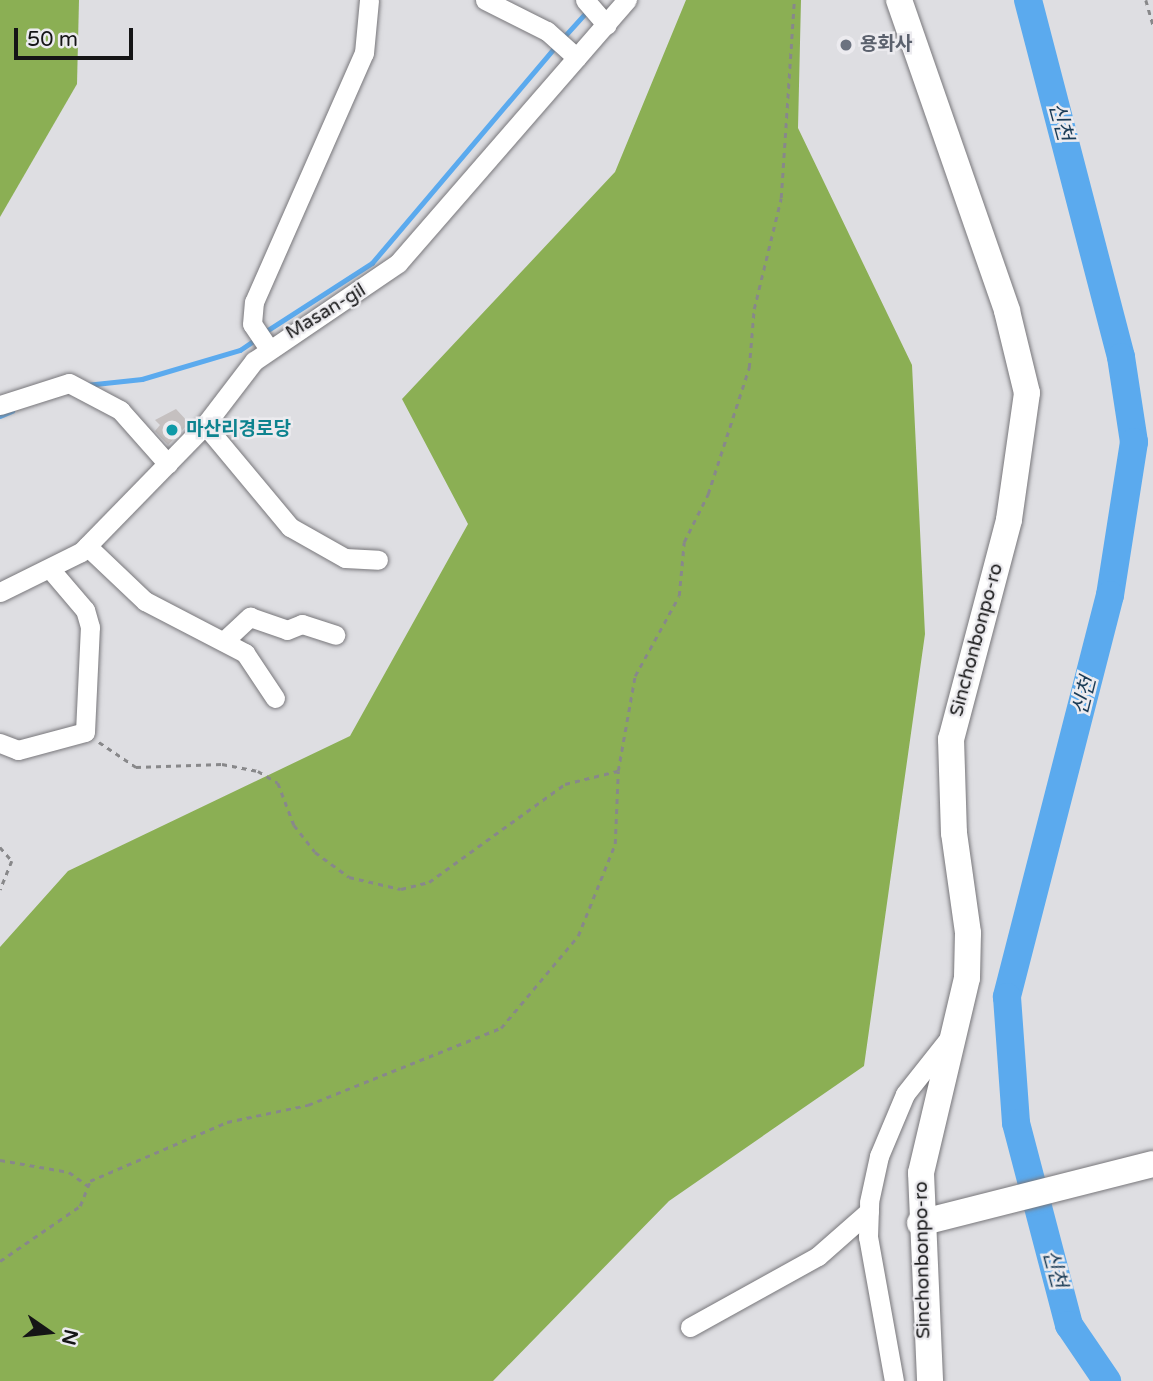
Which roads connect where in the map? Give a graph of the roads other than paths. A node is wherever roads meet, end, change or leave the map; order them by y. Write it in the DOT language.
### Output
graph roads {
  1 [pos="369,0"];
  2 [pos="485,0"];
  3 [pos="627,0"];
  4 [pos="899,0"];
  5 [pos="596,13"];
  6 [pos="572,53"];
  7 [pos="261,337"];
  8 [pos="0,405"];
  9 [pos="205,425"];
  10 [pos="168,464"];
  11 [pos="87,546"];
  12 [pos="378,560"];
  13 [pos="50,569"];
  14 [pos="0,592"];
  15 [pos="335,635"];
  16 [pos="226,639"];
  17 [pos="275,698"];
  18 [pos="0,743"];
  19 [pos="954,1032"];
  20 [pos="1152,1164"];
  21 [pos="869,1211"];
  22 [pos="920,1223"];
  23 [pos="690,1326"];
  24 [pos="894,1381"];
  25 [pos="930,1381"];
  1 -- 7 [label="street"];
  2 -- 6 [label="street"];
  3 -- 5 [label="street, Masan-gil"];
  4 -- 19 [label="main road, Sinchonbonpo-ro"];
  5 -- 6 [label="street, Masan-gil"];
  6 -- 7 [label="street, Masan-gil"];
  7 -- 9 [label="street, Masan-gil"];
  8 -- 10 [label="street"];
  9 -- 10 [label="street, Masan-gil"];
  9 -- 12 [label="street"];
  10 -- 11 [label="street, Masan-gil"];
  11 -- 13 [label="street, Masan-gil"];
  11 -- 16 [label="street"];
  13 -- 14 [label="street, Masan-gil"];
  13 -- 18 [label="street"];
  15 -- 16 [label="street"];
  16 -- 17 [label="street"];
  19 -- 21 [label="street"];
  19 -- 22 [label="main road, Sinchonbonpo-ro"];
  20 -- 22 [label="main road"];
  21 -- 23 [label="street"];
  21 -- 24 [label="street"];
  22 -- 25 [label="main road, Sinchonbonpo-ro"];
}
